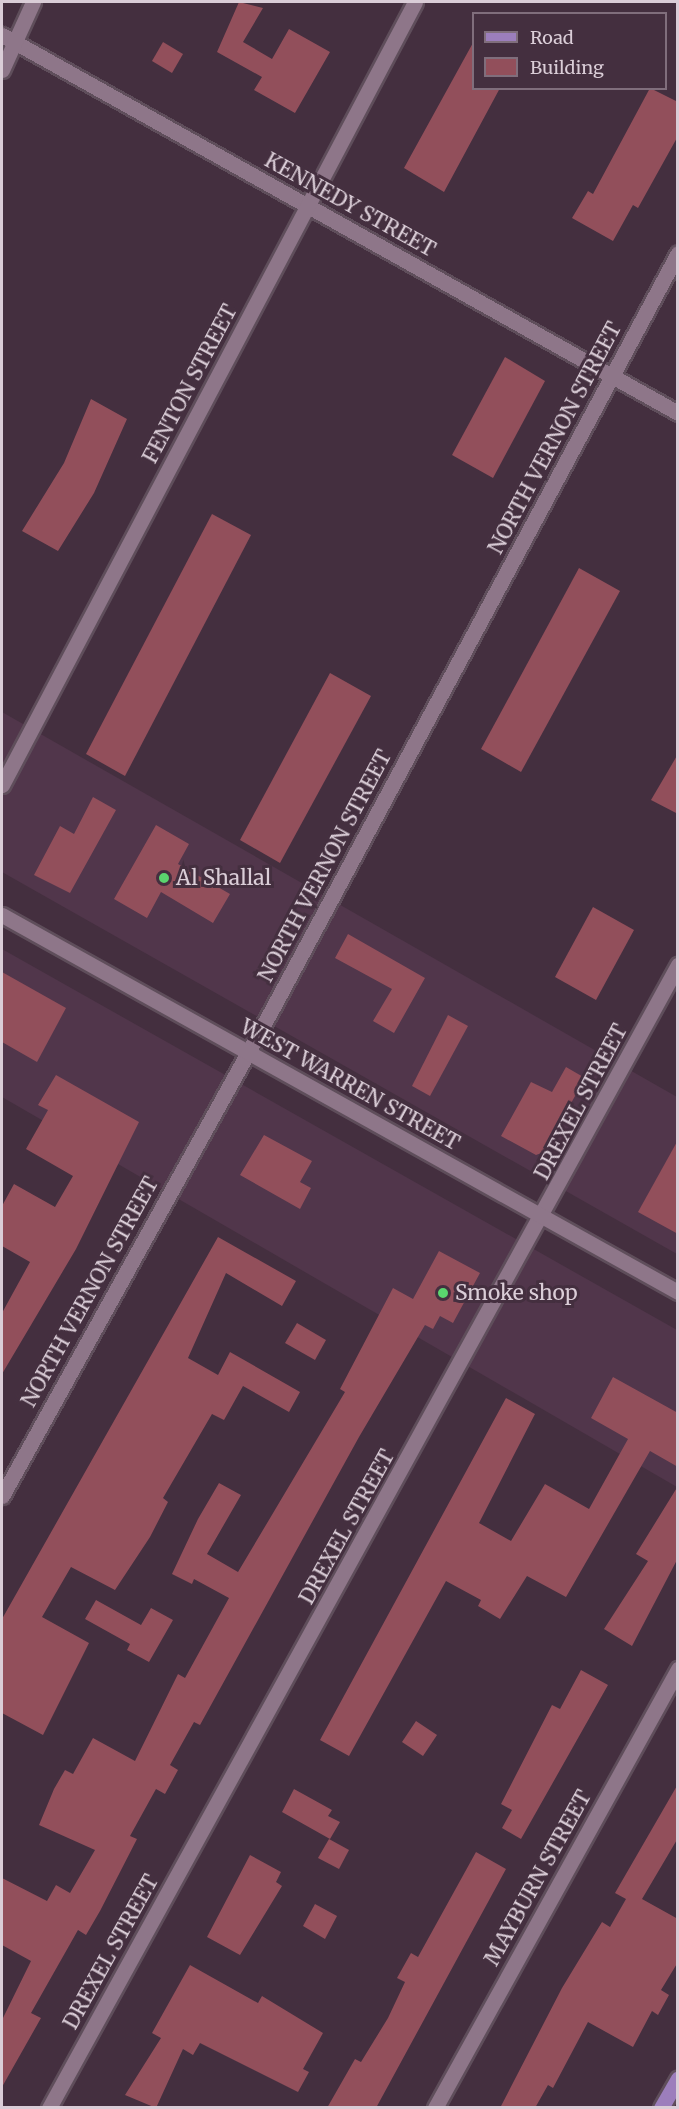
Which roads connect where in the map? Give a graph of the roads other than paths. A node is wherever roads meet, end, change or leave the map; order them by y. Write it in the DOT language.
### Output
graph roads {
  1 [pos="33,2"];
  2 [pos="415,2"];
  3 [pos="7,38"];
  4 [pos="2,70"];
  5 [pos="307,205"];
  6 [pos="678,253"];
  7 [pos="614,376"];
  8 [pos="678,413"];
  9 [pos="2,785"];
  10 [pos="2,915"];
  11 [pos="678,966"];
  12 [pos="247,1052"];
  13 [pos="543,1216"];
  14 [pos="678,1292"];
  15 [pos="2,1496"];
  16 [pos="678,1669"];
  17 [pos="678,2079"];
  18 [pos="49,2108"];
  19 [pos="435,2108"];
  20 [pos="661,2108"];
  1 -- 3 [label="street"];
  2 -- 5 [label="street, FENTON STREET"];
  3 -- 4 [label="street"];
  3 -- 5 [label="street, KENNEDY STREET"];
  5 -- 7 [label="street, KENNEDY STREET"];
  5 -- 9 [label="street, FENTON STREET"];
  6 -- 7 [label="street, NORTH VERNON STREET"];
  7 -- 8 [label="street, KENNEDY STREET"];
  7 -- 12 [label="street, NORTH VERNON STREET"];
  10 -- 12 [label="street, WEST WARREN STREET"];
  11 -- 13 [label="street, DREXEL STREET"];
  12 -- 13 [label="street, WEST WARREN STREET"];
  12 -- 15 [label="street, NORTH VERNON STREET"];
  13 -- 14 [label="street, WEST WARREN STREET"];
  13 -- 18 [label="street, DREXEL STREET"];
  16 -- 19 [label="street, MAYBURN STREET"];
  17 -- 20 [label="main road"];
}
